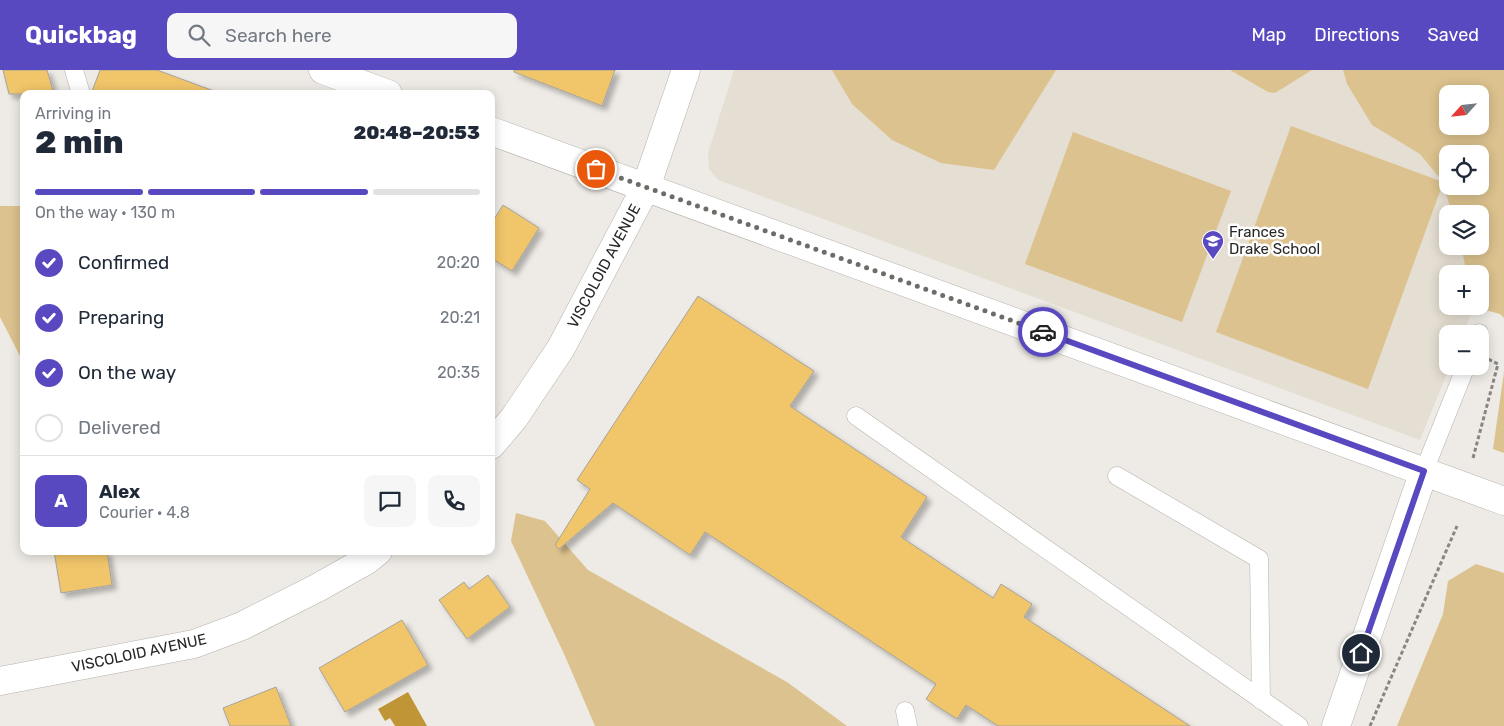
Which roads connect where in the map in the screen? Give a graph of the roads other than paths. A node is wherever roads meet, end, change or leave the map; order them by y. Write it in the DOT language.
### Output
graph roads {
  1 [pos="74,70"];
  2 [pos="323,70"];
  3 [pos="686,70"];
  4 [pos="80,90"];
  5 [pos="377,90"];
  6 [pos="495,132"];
  7 [pos="646,187"];
  8 [pos="1462,375"];
  9 [pos="856,416"];
  10 [pos="495,440"];
  11 [pos="1424,471"];
  12 [pos="1117,476"];
  13 [pos="1504,501"];
  14 [pos="373,555"];
  15 [pos="0,681"];
  16 [pos="1261,700"];
  17 [pos="1292,724"];
  18 [pos="1336,726"];
  1 -- 4 [label="lane"];
  2 -- 5 [label="street"];
  3 -- 7 [label="street, VISCOLOID AVENUE"];
  6 -- 7 [label="street"];
  7 -- 10 [label="street, VISCOLOID AVENUE"];
  7 -- 11 [label="street"];
  8 -- 11 [label="lane"];
  9 -- 16 [label="lane"];
  11 -- 13 [label="street"];
  11 -- 18 [label="street"];
  12 -- 16 [label="lane"];
  14 -- 15 [label="street, VISCOLOID AVENUE"];
  16 -- 17 [label="lane"];
}
